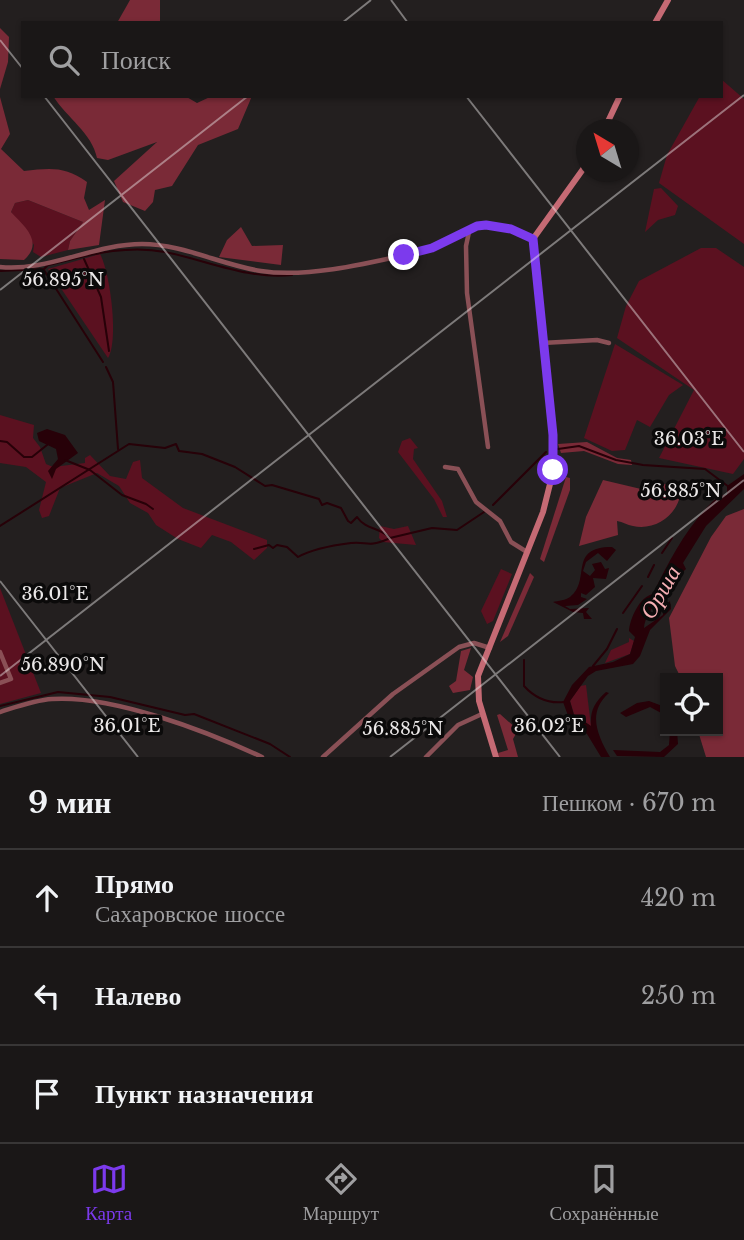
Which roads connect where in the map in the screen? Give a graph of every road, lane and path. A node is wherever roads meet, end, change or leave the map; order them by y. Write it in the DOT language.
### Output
graph roads {
  1 [pos="668,0"];
  2 [pos="656,21"];
  3 [pos="619,98"];
  4 [pos="609,119"];
  5 [pos="576,179"];
  6 [pos="470,231"];
  7 [pos="533,239"];
  8 [pos="0,267"];
  9 [pos="542,343"];
  10 [pos="609,343"];
  11 [pos="488,447"];
  12 [pos="445,467"];
  13 [pos="527,552"];
  14 [pos="490,648"];
  15 [pos="0,652"];
  16 [pos="0,683"];
  17 [pos="0,712"];
  18 [pos="482,713"];
  19 [pos="253,753"];
  20 [pos="247,757"];
  21 [pos="262,757"];
  22 [pos="323,757"];
  23 [pos="426,757"];
  24 [pos="496,757"];
  1 -- 2 [label="main road"];
  3 -- 4 [label="main road"];
  5 -- 7 [label="main road"];
  6 -- 7 [label="street"];
  6 -- 8 [label="street"];
  6 -- 11 [label="street"];
  7 -- 9 [label="main road"];
  9 -- 10 [label="street"];
  9 -- 13 [label="main road"];
  12 -- 13 [label="street"];
  13 -- 14 [label="main road"];
  14 -- 18 [label="main road"];
  14 -- 22 [label="street"];
  15 -- 16 [label="street"];
  17 -- 19 [label="street"];
  18 -- 23 [label="street"];
  18 -- 24 [label="main road"];
  19 -- 20 [label="street"];
  19 -- 21 [label="street"];
}
